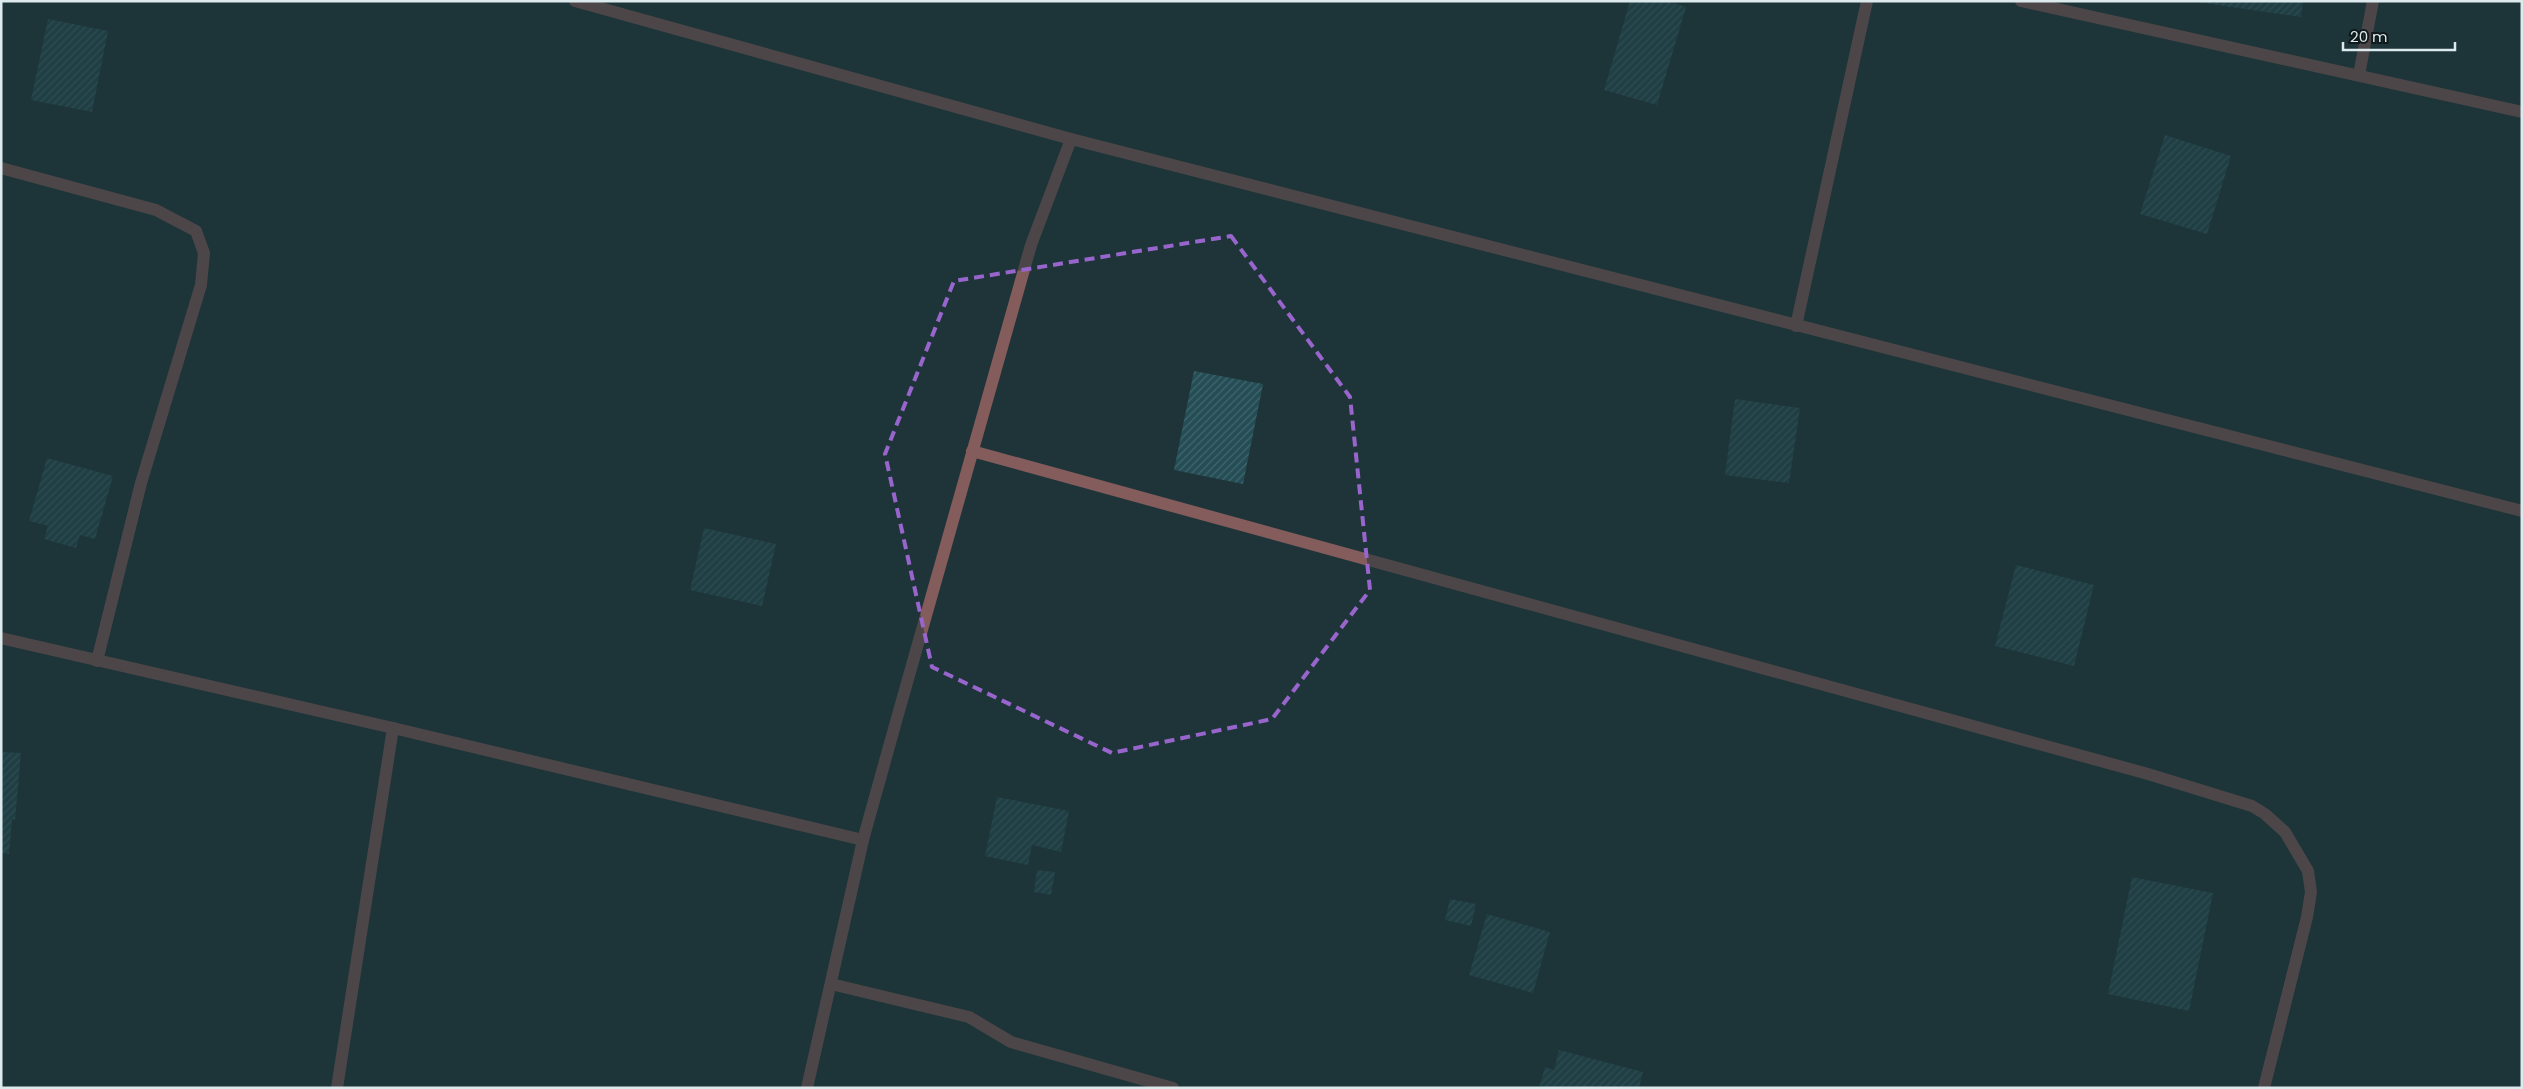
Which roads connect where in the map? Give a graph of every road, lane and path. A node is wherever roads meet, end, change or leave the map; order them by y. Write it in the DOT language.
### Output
graph roads {
  1 [pos="575,1"];
  2 [pos="1867,1"];
  3 [pos="2021,1"];
  4 [pos="2373,1"];
  5 [pos="2359,75"];
  6 [pos="2522,112"];
  7 [pos="1071,139"];
  8 [pos="1,168"];
  9 [pos="1796,326"];
  10 [pos="972,451"];
  11 [pos="2522,511"];
  12 [pos="1,638"];
  13 [pos="97,661"];
  14 [pos="393,728"];
  15 [pos="863,840"];
  16 [pos="831,984"];
  17 [pos="337,1088"];
  18 [pos="807,1088"];
  19 [pos="1173,1088"];
  20 [pos="2264,1088"];
  1 -- 7 [label="street"];
  2 -- 9 [label="street"];
  3 -- 5 [label="street"];
  4 -- 5 [label="street"];
  5 -- 6 [label="street"];
  7 -- 9 [label="street"];
  7 -- 10 [label="street"];
  8 -- 13 [label="street"];
  9 -- 11 [label="street"];
  10 -- 15 [label="street"];
  10 -- 20 [label="street"];
  12 -- 13 [label="street"];
  13 -- 14 [label="street"];
  14 -- 15 [label="street"];
  14 -- 17 [label="street"];
  15 -- 16 [label="street"];
  16 -- 18 [label="street"];
  16 -- 19 [label="street"];
}
